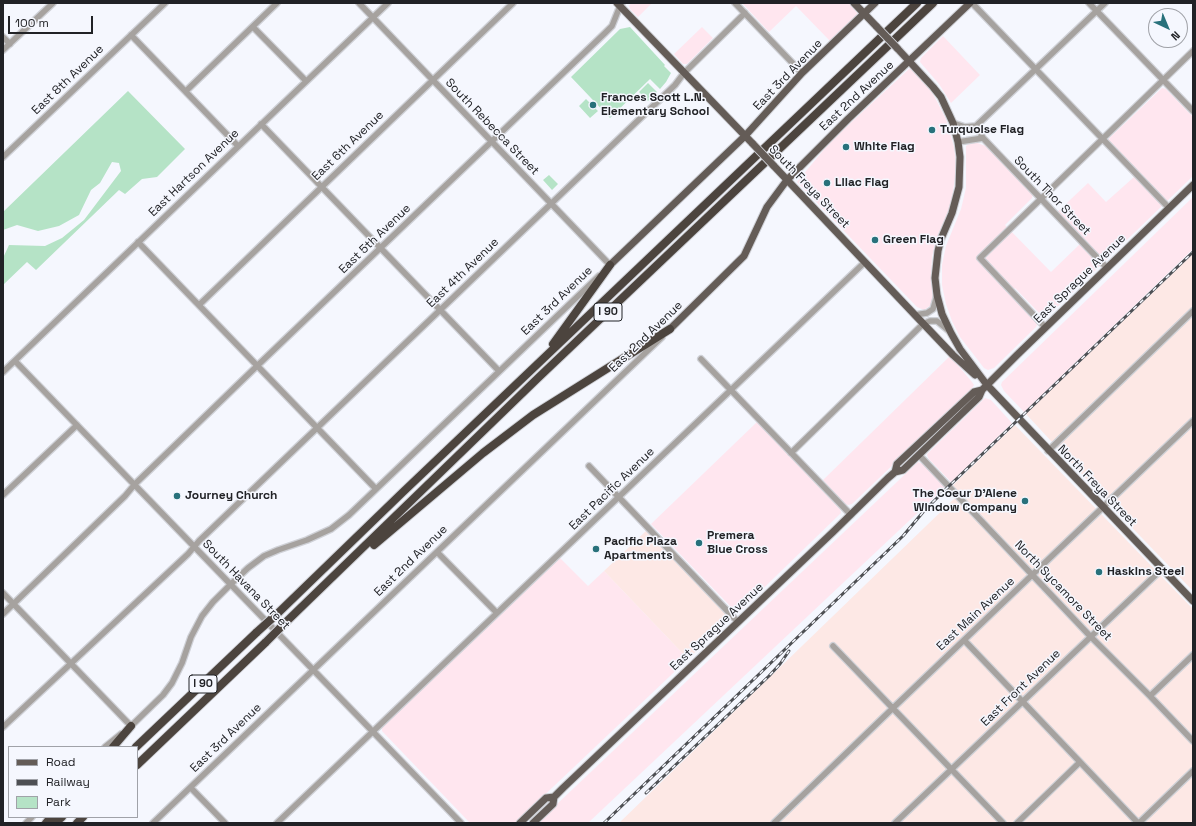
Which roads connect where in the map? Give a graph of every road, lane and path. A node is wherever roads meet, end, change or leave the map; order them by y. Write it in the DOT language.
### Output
graph roads {
  1 [pos="52,3"];
  2 [pos="165,3"];
  3 [pos="277,3"];
  4 [pos="359,3"];
  5 [pos="388,3"];
  6 [pos="513,3"];
  7 [pos="735,3"];
  8 [pos="854,3"];
  9 [pos="875,3"];
  10 [pos="917,3"];
  11 [pos="933,3"];
  12 [pos="971,3"];
  13 [pos="1089,3"];
  14 [pos="1105,3"];
  15 [pos="620,4"];
  16 [pos="1096,11"];
  17 [pos="745,13"];
  18 [pos="864,14"];
  19 [pos="373,18"];
  20 [pos="252,27"];
  21 [pos="131,35"];
  22 [pos="3,37"];
  23 [pos="10,44"];
  24 [pos="3,50"];
  25 [pos="1193,51"];
  26 [pos="910,62"];
  27 [pos="1036,69"];
  28 [pos="684,73"];
  29 [pos="802,73"];
  30 [pos="432,80"];
  31 [pos="1163,80"];
  32 [pos="306,81"];
  33 [pos="186,91"];
  34 [pos="1193,111"];
  35 [pos="953,123"];
  36 [pos="261,124"];
  37 [pos="976,126"];
  38 [pos="745,136"];
  39 [pos="983,138"];
  40 [pos="1103,139"];
  41 [pos="492,142"];
  42 [pos="958,142"];
  43 [pos="238,146"];
  44 [pos="3,157"];
  45 [pos="787,180"];
  46 [pos="1193,185"];
  47 [pos="320,187"];
  48 [pos="1040,200"];
  49 [pos="551,203"];
  50 [pos="1169,208"];
  51 [pos="138,242"];
  52 [pos="380,249"];
  53 [pos="865,262"];
  54 [pos="610,265"];
  55 [pos="1106,268"];
  56 [pos="937,295"];
  57 [pos="199,305"];
  58 [pos="440,310"];
  59 [pos="1193,312"];
  60 [pos="915,315"];
  61 [pos="923,324"];
  62 [pos="1046,327"];
  63 [pos="670,329"];
  64 [pos="951,332"];
  65 [pos="701,359"];
  66 [pos="15,361"];
  67 [pos="541,361"];
  68 [pos="257,366"];
  69 [pos="499,371"];
  70 [pos="3,372"];
  71 [pos="984,387"];
  72 [pos="731,390"];
  73 [pos="1193,421"];
  74 [pos="77,425"];
  75 [pos="317,428"];
  76 [pos="1048,451"];
  77 [pos="791,453"];
  78 [pos="919,455"];
  79 [pos="590,466"];
  80 [pos="895,472"];
  81 [pos="135,484"];
  82 [pos="376,490"];
  83 [pos="3,495"];
  84 [pos="619,497"];
  85 [pos="1104,508"];
  86 [pos="850,515"];
  87 [pos="194,546"];
  88 [pos="437,552"];
  89 [pos="1162,569"];
  90 [pos="1033,576"];
  91 [pos="231,584"];
  92 [pos="3,593"];
  93 [pos="308,601"];
  94 [pos="1193,601"];
  95 [pos="14,604"];
  96 [pos="497,613"];
  97 [pos="3,614"];
  98 [pos="738,622"];
  99 [pos="1090,636"];
  100 [pos="964,640"];
  101 [pos="833,646"];
  102 [pos="1193,655"];
  103 [pos="72,663"];
  104 [pos="314,670"];
  105 [pos="1150,696"];
  106 [pos="1023,701"];
  107 [pos="892,708"];
  108 [pos="131,726"];
  109 [pos="3,727"];
  110 [pos="374,732"];
  111 [pos="1193,741"];
  112 [pos="106,746"];
  113 [pos="114,746"];
  114 [pos="137,746"];
  115 [pos="1080,762"];
  116 [pos="138,764"];
  117 [pos="952,769"];
  118 [pos="1193,771"];
  119 [pos="191,788"];
  120 [pos="554,797"];
  121 [pos="153,823"];
  122 [pos="225,823"];
  123 [pos="277,823"];
  124 [pos="462,823"];
  125 [pos="520,823"];
  126 [pos="533,823"];
  127 [pos="774,823"];
  128 [pos="895,823"];
  129 [pos="1003,823"];
  130 [pos="1016,823"];
  131 [pos="1139,823"];
  1 -- 23 [label="street"];
  2 -- 21 [label="street, East 8th Avenue"];
  3 -- 20 [label="street"];
  4 -- 19 [label="street, South Rebecca Street"];
  5 -- 19 [label="street, East Hartson Avenue"];
  6 -- 30 [label="street, East 6th Avenue"];
  7 -- 17 [label="street"];
  8 -- 18 [label="main road"];
  9 -- 18 [label="main road, East 3rd Avenue"];
  10 -- 67 [label="highway, I 90"];
  11 -- 93 [label="highway, I 90"];
  12 -- 26 [label="main road, East 2nd Avenue"];
  12 -- 27 [label="street"];
  13 -- 16 [label="street"];
  14 -- 16 [label="street"];
  15 -- 28 [label="main road, South Freya Street"];
  15 -- 41 [label="street, East 5th Avenue"];
  16 -- 27 [label="street"];
  16 -- 31 [label="street"];
  17 -- 28 [label="street, East 4th Avenue"];
  17 -- 29 [label="street"];
  18 -- 26 [label="main road, bridge"];
  18 -- 29 [label="main road, East 3rd Avenue"];
  19 -- 30 [label="street, South Rebecca Street"];
  19 -- 32 [label="street, East Hartson Avenue"];
  20 -- 32 [label="street"];
  20 -- 33 [label="street"];
  21 -- 33 [label="street"];
  21 -- 44 [label="street, East 8th Avenue"];
  22 -- 23 [label="street"];
  23 -- 24 [label="street"];
  25 -- 31 [label="street"];
  26 -- 35 [label="main road"];
  26 -- 45 [label="main road, East 2nd Avenue"];
  27 -- 37 [label="street"];
  27 -- 40 [label="street"];
  28 -- 38 [label="main road, South Freya Street"];
  28 -- 49 [label="street, East 4th Avenue"];
  29 -- 38 [label="main road, East 3rd Avenue"];
  30 -- 41 [label="street, South Rebecca Street"];
  30 -- 47 [label="street, East 6th Avenue"];
  31 -- 34 [label="street"];
  31 -- 40 [label="street"];
  32 -- 36 [label="street, East Hartson Avenue"];
  33 -- 43 [label="street"];
  35 -- 37 [label="street"];
  35 -- 42 [label="main road"];
  36 -- 43 [label="street, East Hartson Avenue"];
  36 -- 47 [label="street"];
  37 -- 39 [label="street, South Thor Street"];
  38 -- 45 [label="main road, South Freya Street, bridge"];
  38 -- 54 [label="main road, East 3rd Avenue"];
  39 -- 42 [label="street"];
  39 -- 48 [label="street, South Thor Street"];
  40 -- 48 [label="street"];
  40 -- 50 [label="street"];
  41 -- 49 [label="street, South Rebecca Street"];
  41 -- 52 [label="street, East 5th Avenue"];
  42 -- 56 [label="main road"];
  43 -- 51 [label="street, East Hartson Avenue"];
  45 -- 53 [label="main road, South Freya Street"];
  45 -- 63 [label="main road, East 2nd Avenue"];
  46 -- 50 [label="main road, East Sprague Avenue"];
  47 -- 52 [label="street"];
  47 -- 57 [label="street, East 6th Avenue"];
  48 -- 55 [label="street, South Thor Street"];
  48 -- 62 [label="street"];
  49 -- 54 [label="street, South Rebecca Street"];
  49 -- 58 [label="street, East 4th Avenue"];
  50 -- 55 [label="main road, East Sprague Avenue"];
  51 -- 57 [label="street"];
  51 -- 66 [label="street, East Hartson Avenue"];
  52 -- 58 [label="street"];
  52 -- 68 [label="street, East 5th Avenue"];
  53 -- 60 [label="main road, South Freya Street"];
  53 -- 72 [label="street, East Pacific Avenue"];
  54 -- 67 [label="highway"];
  54 -- 69 [label="street, East 3rd Avenue"];
  55 -- 62 [label="main road, East Sprague Avenue"];
  56 -- 60 [label="street"];
  56 -- 64 [label="main road"];
  57 -- 68 [label="street"];
  58 -- 69 [label="street"];
  58 -- 75 [label="street, East 4th Avenue"];
  59 -- 76 [label="street"];
  60 -- 61 [label="main road, South Freya Street"];
  61 -- 64 [label="street"];
  61 -- 71 [label="main road, South Freya Street"];
  61 -- 77 [label="street"];
  62 -- 71 [label="main road, East Sprague Avenue"];
  63 -- 88 [label="street, East 2nd Avenue"];
  63 -- 93 [label="highway"];
  64 -- 71 [label="main road"];
  65 -- 72 [label="street"];
  66 -- 70 [label="street"];
  66 -- 74 [label="street, South Havana Street"];
  67 -- 114 [label="highway, I 90, bridge"];
  68 -- 75 [label="street"];
  68 -- 81 [label="street, East 5th Avenue"];
  69 -- 82 [label="street, East 3rd Avenue"];
  71 -- 76 [label="main road, North Freya Street"];
  71 -- 78 [label="main road, East Sprague Avenue"];
  71 -- 80 [label="main road, East Sprague Avenue"];
  72 -- 77 [label="street"];
  72 -- 84 [label="street, East Pacific Avenue"];
  73 -- 85 [label="street, East Main Avenue"];
  74 -- 81 [label="street, South Havana Street"];
  74 -- 83 [label="street"];
  75 -- 82 [label="street"];
  75 -- 87 [label="street, East 4th Avenue"];
  76 -- 85 [label="main road, North Freya Street"];
  77 -- 86 [label="street"];
  78 -- 80 [label="main road, East Sprague Avenue"];
  78 -- 90 [label="street, North Sycamore Street"];
  79 -- 84 [label="street"];
  80 -- 86 [label="main road, East Sprague Avenue"];
  81 -- 87 [label="street, South Havana Street"];
  81 -- 95 [label="street"];
  82 -- 91 [label="street, East 3rd Avenue"];
  84 -- 96 [label="street, East Pacific Avenue"];
  84 -- 98 [label="street"];
  85 -- 89 [label="main road, North Freya Street"];
  85 -- 90 [label="street, East Main Avenue"];
  86 -- 98 [label="main road, East Sprague Avenue"];
  87 -- 91 [label="street, South Havana Street"];
  87 -- 103 [label="street"];
  88 -- 96 [label="street"];
  88 -- 104 [label="street, East 2nd Avenue"];
  89 -- 94 [label="main road, North Freya Street"];
  89 -- 99 [label="street, East Front Avenue"];
  90 -- 99 [label="street, North Sycamore Street"];
  90 -- 100 [label="street, East Main Avenue"];
  91 -- 104 [label="street, South Havana Street"];
  91 -- 108 [label="street"];
  92 -- 95 [label="street"];
  93 -- 116 [label="highway, I 90, bridge"];
  95 -- 97 [label="street"];
  95 -- 103 [label="street"];
  96 -- 110 [label="street, East Pacific Avenue"];
  98 -- 120 [label="main road, East Sprague Avenue"];
  99 -- 105 [label="street, North Sycamore Street"];
  99 -- 106 [label="street, East Front Avenue"];
  100 -- 106 [label="street"];
  100 -- 107 [label="street, East Main Avenue"];
  101 -- 107 [label="street"];
  102 -- 105 [label="street"];
  103 -- 108 [label="street"];
  103 -- 109 [label="street"];
  104 -- 110 [label="street, South Havana Street"];
  104 -- 119 [label="street, East 3rd Avenue"];
  105 -- 111 [label="street, North Sycamore Street"];
  106 -- 115 [label="street"];
  106 -- 117 [label="street, East Front Avenue"];
  107 -- 117 [label="street"];
  107 -- 127 [label="street, East Main Avenue"];
  108 -- 112 [label="street"];
  108 -- 113 [label="highway"];
  110 -- 123 [label="street"];
  110 -- 124 [label="street, South Havana Street"];
  115 -- 130 [label="street"];
  115 -- 131 [label="street"];
  117 -- 128 [label="street, East Front Avenue"];
  117 -- 129 [label="street"];
  118 -- 131 [label="street"];
  119 -- 121 [label="street, East 3rd Avenue"];
  119 -- 122 [label="street"];
  120 -- 125 [label="main road, East Sprague Avenue"];
  120 -- 126 [label="main road, East Sprague Avenue"];
}
